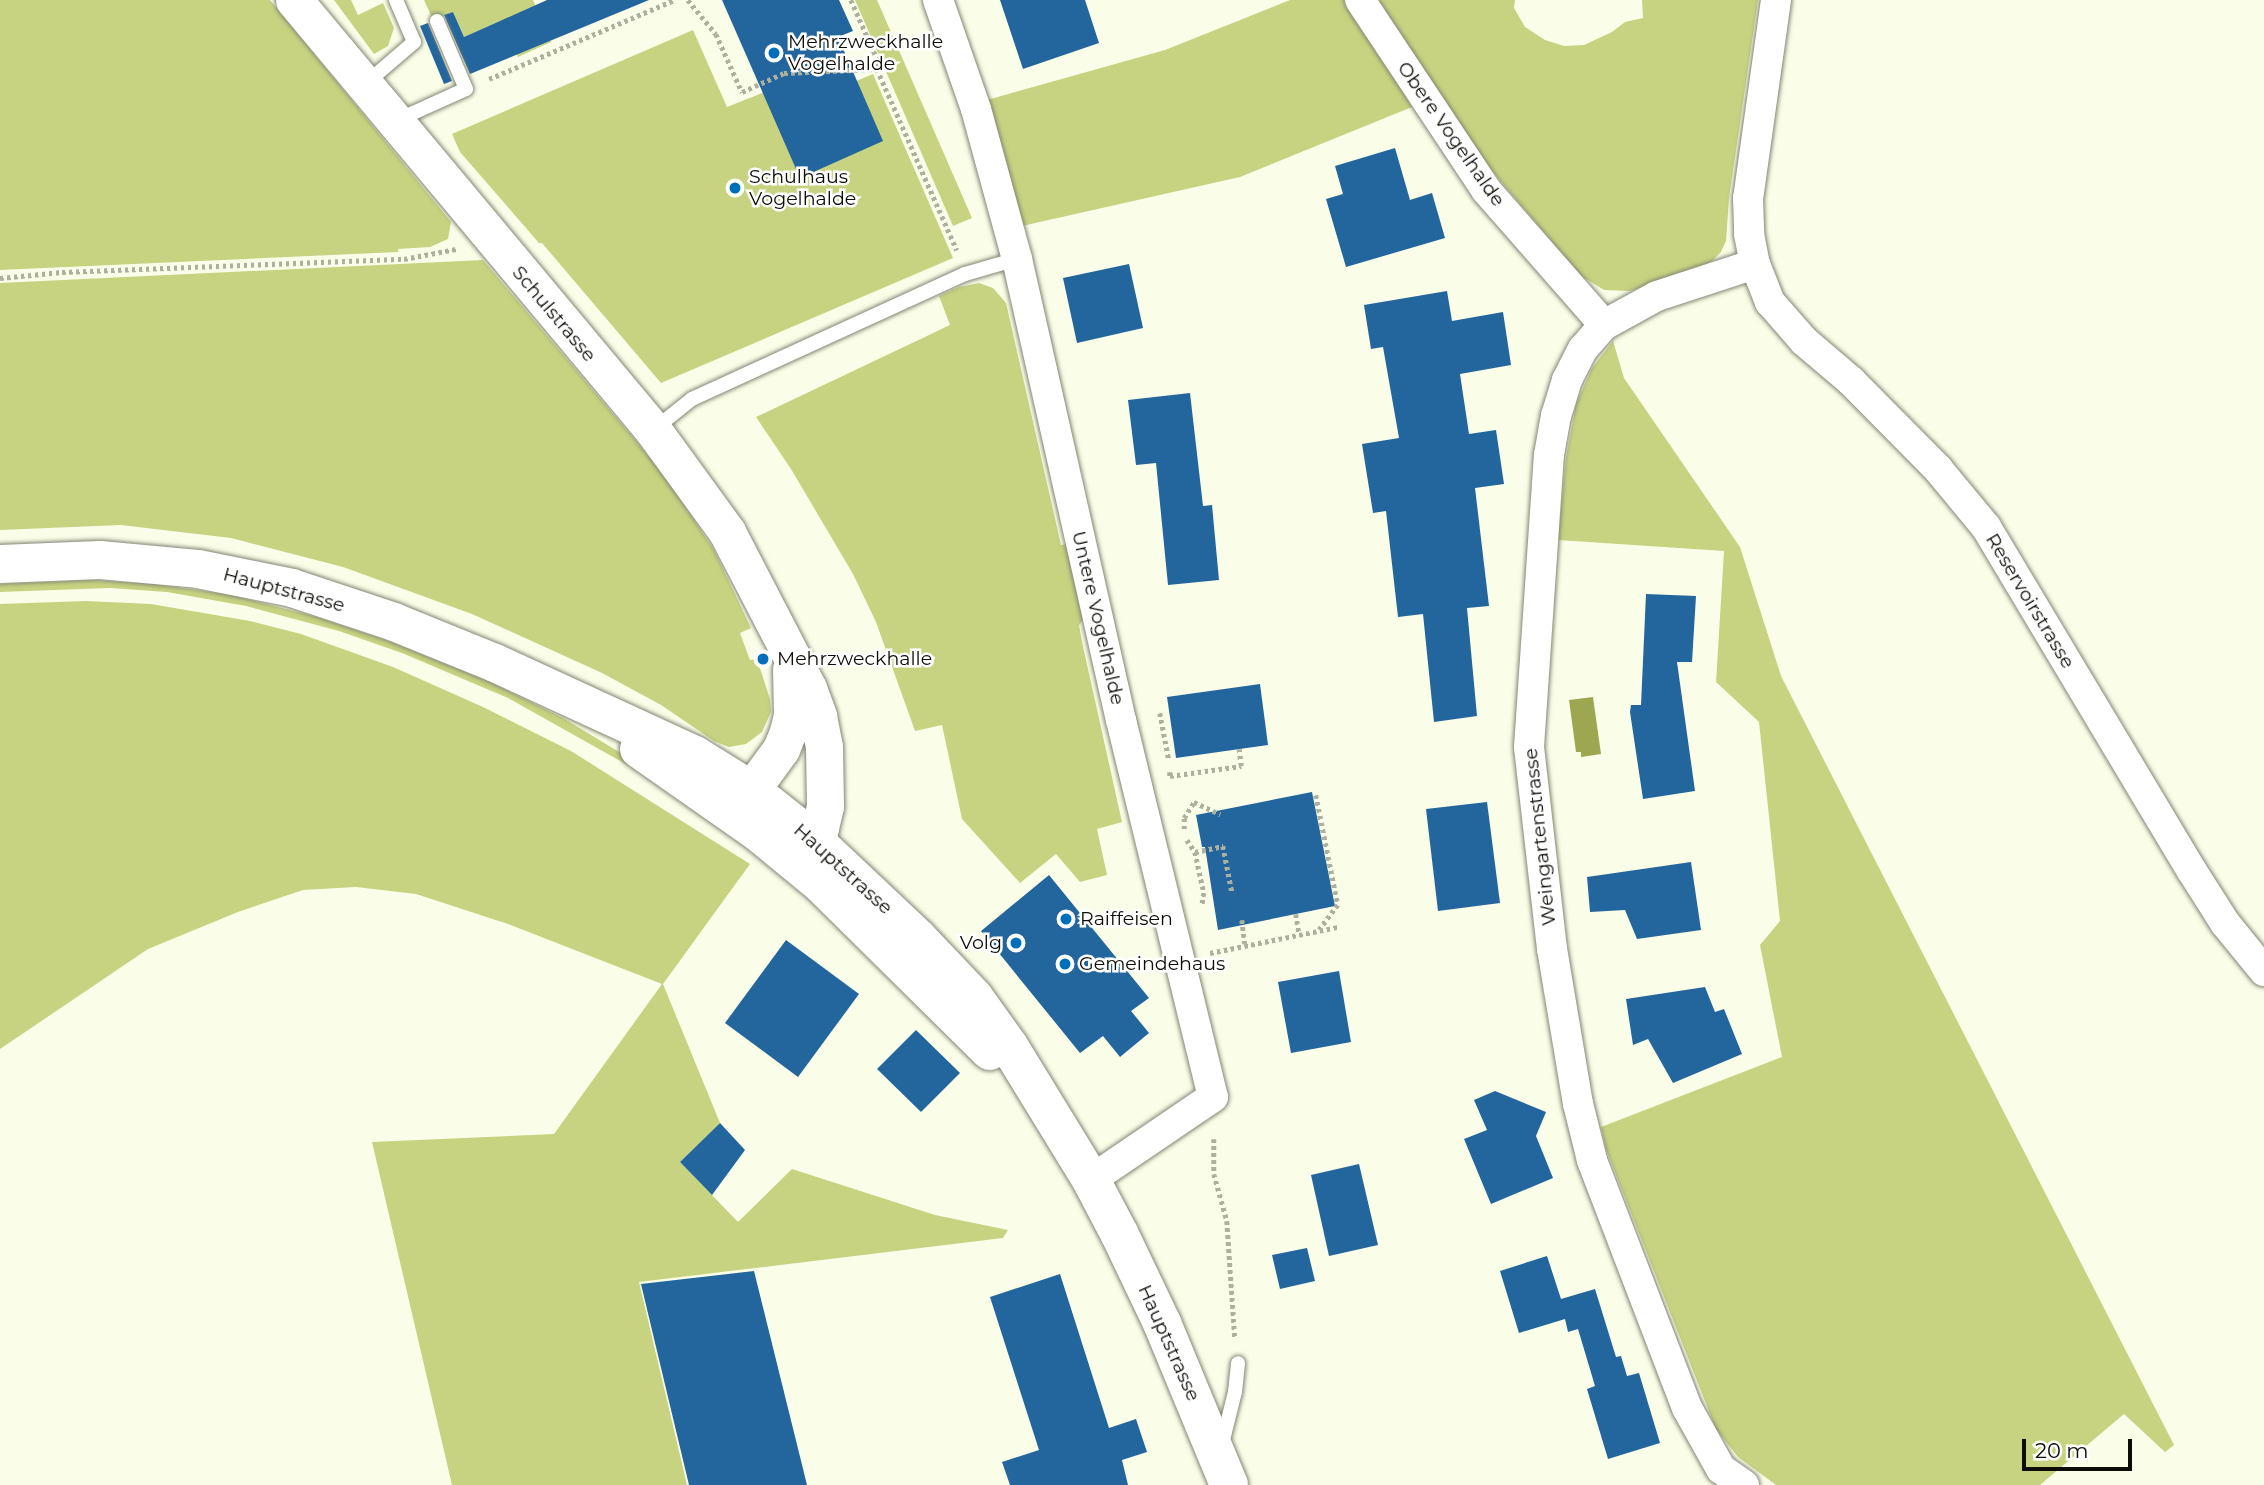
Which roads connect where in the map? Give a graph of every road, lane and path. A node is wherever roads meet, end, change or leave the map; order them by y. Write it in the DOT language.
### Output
graph roads {
  1 [pos="294,0"];
  2 [pos="396,0"];
  3 [pos="674,0"];
  4 [pos="688,0"];
  5 [pos="851,0"];
  6 [pos="938,0"];
  7 [pos="1360,0"];
  8 [pos="1776,0"];
  9 [pos="437,21"];
  10 [pos="877,69"];
  11 [pos="363,86"];
  12 [pos="466,89"];
  13 [pos="397,127"];
  14 [pos="483,230"];
  15 [pos="1017,259"];
  16 [pos="1755,264"];
  17 [pos="965,274"];
  18 [pos="0,278"];
  19 [pos="1604,325"];
  20 [pos="653,430"];
  21 [pos="0,564"];
  22 [pos="787,647"];
  23 [pos="553,690"];
  24 [pos="1160,713"];
  25 [pos="1239,749"];
  26 [pos="751,790"];
  27 [pos="1316,795"];
  28 [pos="1220,814"];
  29 [pos="1184,818"];
  30 [pos="813,839"];
  31 [pos="766,840"];
  32 [pos="1195,852"];
  33 [pos="1232,892"];
  34 [pos="1296,914"];
  35 [pos="1242,920"];
  36 [pos="1338,927"];
  37 [pos="1319,930"];
  38 [pos="1299,934"];
  39 [pos="1206,942"];
  40 [pos="1245,944"];
  41 [pos="2264,971"];
  42 [pos="1213,1097"];
  43 [pos="1062,1131"];
  44 [pos="1091,1180"];
  45 [pos="1238,1363"];
  46 [pos="1224,1471"];
  47 [pos="1729,1480"];
  1 -- 11 [label="street, Schulstrasse"];
  2 -- 11 [label="lane"];
  3 -- 12 [label="path"];
  4 -- 10 [label="path"];
  5 -- 10 [label="path"];
  6 -- 15 [label="street, Untere Vogelhalde"];
  7 -- 19 [label="street, Obere Vogelhalde"];
  8 -- 16 [label="street, Reservoirstrasse"];
  9 -- 12 [label="lane"];
  10 -- 17 [label="path"];
  11 -- 13 [label="street, Schulstrasse"];
  12 -- 13 [label="lane"];
  13 -- 14 [label="street, Schulstrasse"];
  14 -- 18 [label="path"];
  14 -- 20 [label="street, Schulstrasse"];
  15 -- 17 [label="lane"];
  15 -- 42 [label="street, Untere Vogelhalde"];
  16 -- 19 [label="street, Weingartenstrasse"];
  16 -- 41 [label="street, Reservoirstrasse"];
  17 -- 20 [label="lane"];
  19 -- 47 [label="street, Weingartenstrasse"];
  20 -- 22 [label="street, Schulstrasse"];
  21 -- 23 [label="main road, Hauptstrasse"];
  22 -- 26 [label="street, Schulstrasse"];
  22 -- 30 [label="street, Schulstrasse"];
  23 -- 26 [label="main road, Hauptstrasse"];
  23 -- 31 [label="main road, Hauptstrasse"];
  24 -- 25 [label="path"];
  26 -- 30 [label="main road, Hauptstrasse"];
  26 -- 31 [label="main road"];
  27 -- 37 [label="path"];
  28 -- 29 [label="path"];
  30 -- 31 [label="main road"];
  30 -- 43 [label="main road, Hauptstrasse"];
  31 -- 43 [label="main road, Hauptstrasse"];
  32 -- 33 [label="path"];
  34 -- 38 [label="path"];
  35 -- 40 [label="path"];
  36 -- 37 [label="path"];
  37 -- 38 [label="path"];
  38 -- 40 [label="path"];
  39 -- 40 [label="path"];
  42 -- 44 [label="street"];
  42 -- 45 [label="path"];
  43 -- 44 [label="main road, Hauptstrasse"];
  44 -- 46 [label="main road, Hauptstrasse"];
  45 -- 46 [label="lane"];
}
